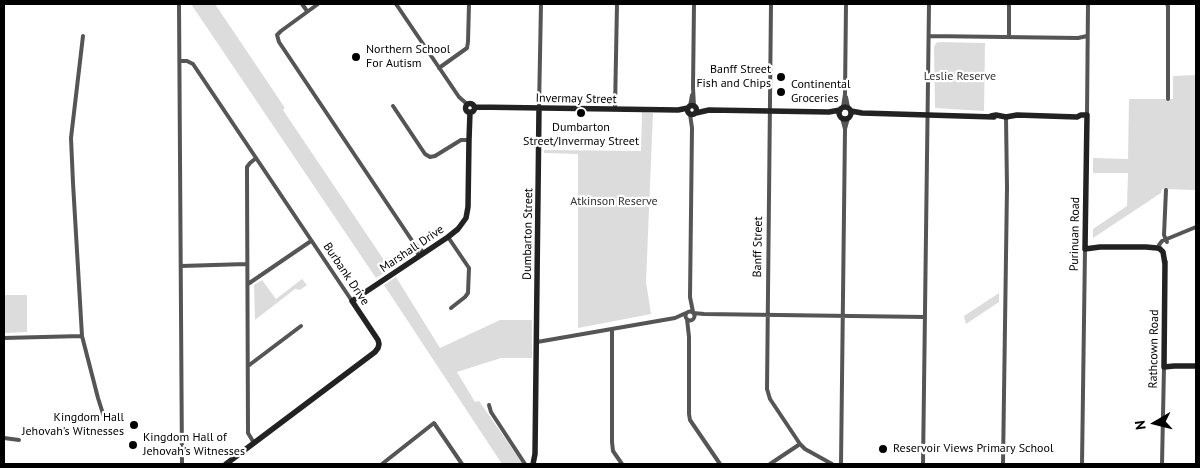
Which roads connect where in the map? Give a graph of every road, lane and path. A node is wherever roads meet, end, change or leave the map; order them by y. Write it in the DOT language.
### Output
graph roads {
  1 [pos="179,4"];
  2 [pos="302,4"];
  3 [pos="318,4"];
  4 [pos="396,4"];
  5 [pos="469,4"];
  6 [pos="541,4"];
  7 [pos="617,4"];
  8 [pos="694,4"];
  9 [pos="771,4"];
  10 [pos="846,4"];
  11 [pos="929,4"];
  12 [pos="1009,4"];
  13 [pos="1088,4"];
  14 [pos="1168,4"];
  15 [pos="307,12"];
  16 [pos="83,36"];
  17 [pos="929,36"];
  18 [pos="1008,36"];
  19 [pos="1087,38"];
  20 [pos="180,61"];
  21 [pos="439,68"];
  22 [pos="1168,99"];
  23 [pos="467,104"];
  24 [pos="393,106"];
  25 [pos="539,108"];
  26 [pos="615,109"];
  27 [pos="472,110"];
  28 [pos="692,110"];
  29 [pos="770,111"];
  30 [pos="845,113"];
  31 [pos="928,114"];
  32 [pos="1087,117"];
  33 [pos="1006,118"];
  34 [pos="469,140"];
  35 [pos="256,159"];
  36 [pos="1166,190"];
  37 [pos="1196,227"];
  38 [pos="448,236"];
  39 [pos="311,241"];
  40 [pos="1165,243"];
  41 [pos="1085,246"];
  42 [pos="421,255"];
  43 [pos="247,264"];
  44 [pos="181,266"];
  45 [pos="248,284"];
  46 [pos="690,297"];
  47 [pos="352,301"];
  48 [pos="452,308"];
  49 [pos="687,313"];
  50 [pos="767,315"];
  51 [pos="691,317"];
  52 [pos="844,317"];
  53 [pos="925,317"];
  54 [pos="675,318"];
  55 [pos="301,326"];
  56 [pos="612,329"];
  57 [pos="82,336"];
  58 [pos="4,338"];
  59 [pos="536,342"];
  60 [pos="248,366"];
  61 [pos="1164,366"];
  62 [pos="1196,366"];
  63 [pos="489,405"];
  64 [pos="104,417"];
  65 [pos="4,438"];
  66 [pos="19,440"];
  67 [pos="254,443"];
  68 [pos="800,444"];
  69 [pos="182,464"];
  70 [pos="226,464"];
  71 [pos="383,464"];
  72 [pos="462,464"];
  73 [pos="526,464"];
  74 [pos="533,464"];
  75 [pos="622,464"];
  76 [pos="720,464"];
  77 [pos="770,464"];
  78 [pos="832,464"];
  79 [pos="841,464"];
  80 [pos="923,464"];
  81 [pos="1003,464"];
  82 [pos="1082,464"];
  83 [pos="1162,464"];
  1 -- 20 [label="street"];
  2 -- 15 [label="street"];
  3 -- 15 [label="street"];
  4 -- 21 [label="street"];
  5 -- 21 [label="street"];
  6 -- 25 [label="street, Dumbarton Street"];
  7 -- 26 [label="street"];
  8 -- 28 [label="street"];
  9 -- 29 [label="street, Banff Street"];
  10 -- 30 [label="street"];
  11 -- 17 [label="street"];
  12 -- 18 [label="street"];
  13 -- 19 [label="street, Purinuan Road"];
  14 -- 22 [label="street"];
  15 -- 42 [label="street"];
  16 -- 57 [label="street"];
  17 -- 18 [label="street"];
  17 -- 31 [label="street"];
  18 -- 19 [label="street"];
  19 -- 32 [label="street, Purinuan Road"];
  20 -- 35 [label="street, Burbank Drive"];
  20 -- 44 [label="street"];
  21 -- 23 [label="street"];
  23 -- 27 [label="street"];
  24 -- 34 [label="street"];
  25 -- 26 [label="street, Invermay Street"];
  25 -- 27 [label="street, Invermay Street"];
  25 -- 59 [label="street, Dumbarton Street"];
  26 -- 28 [label="street, Invermay Street"];
  27 -- 34 [label="street, Marshall Drive"];
  28 -- 29 [label="street, Invermay Street"];
  28 -- 46 [label="street"];
  29 -- 30 [label="street, Invermay Street"];
  29 -- 50 [label="street, Banff Street"];
  30 -- 31 [label="street, Invermay Street"];
  30 -- 52 [label="street"];
  31 -- 33 [label="street, Invermay Street"];
  31 -- 53 [label="street"];
  32 -- 33 [label="street"];
  32 -- 41 [label="street, Purinuan Road"];
  33 -- 81 [label="street"];
  34 -- 38 [label="street, Marshall Drive"];
  35 -- 39 [label="street, Burbank Drive"];
  35 -- 43 [label="street"];
  36 -- 40 [label="street, Rathcown Road"];
  37 -- 40 [label="street"];
  38 -- 42 [label="street, Marshall Drive"];
  38 -- 48 [label="street"];
  39 -- 45 [label="street"];
  39 -- 47 [label="street, Burbank Drive"];
  40 -- 41 [label="street"];
  40 -- 61 [label="street, Rathcown Road"];
  41 -- 82 [label="street, Purinuan Road"];
  42 -- 47 [label="street, Marshall Drive"];
  43 -- 44 [label="street"];
  43 -- 45 [label="street"];
  44 -- 69 [label="street"];
  45 -- 60 [label="street"];
  46 -- 49 [label="street"];
  46 -- 51 [label="street"];
  47 -- 67 [label="street, Burbank Drive"];
  49 -- 51 [label="street"];
  49 -- 51 [label="street"];
  49 -- 54 [label="street"];
  50 -- 51 [label="street"];
  50 -- 52 [label="street"];
  50 -- 68 [label="street, Banff Street"];
  51 -- 54 [label="street"];
  51 -- 76 [label="street"];
  52 -- 53 [label="street"];
  52 -- 79 [label="street"];
  53 -- 80 [label="street"];
  54 -- 56 [label="street"];
  55 -- 60 [label="street"];
  56 -- 59 [label="street"];
  56 -- 75 [label="street"];
  57 -- 58 [label="street"];
  57 -- 64 [label="street"];
  59 -- 74 [label="street, Dumbarton Street"];
  60 -- 67 [label="street"];
  61 -- 62 [label="street"];
  61 -- 83 [label="street, Rathcown Road"];
  63 -- 73 [label="street"];
  65 -- 66 [label="street"];
  67 -- 70 [label="street, Burbank Drive"];
  68 -- 77 [label="street"];
  68 -- 78 [label="street, Banff Street"];
  71 -- 72 [label="street"];
}
